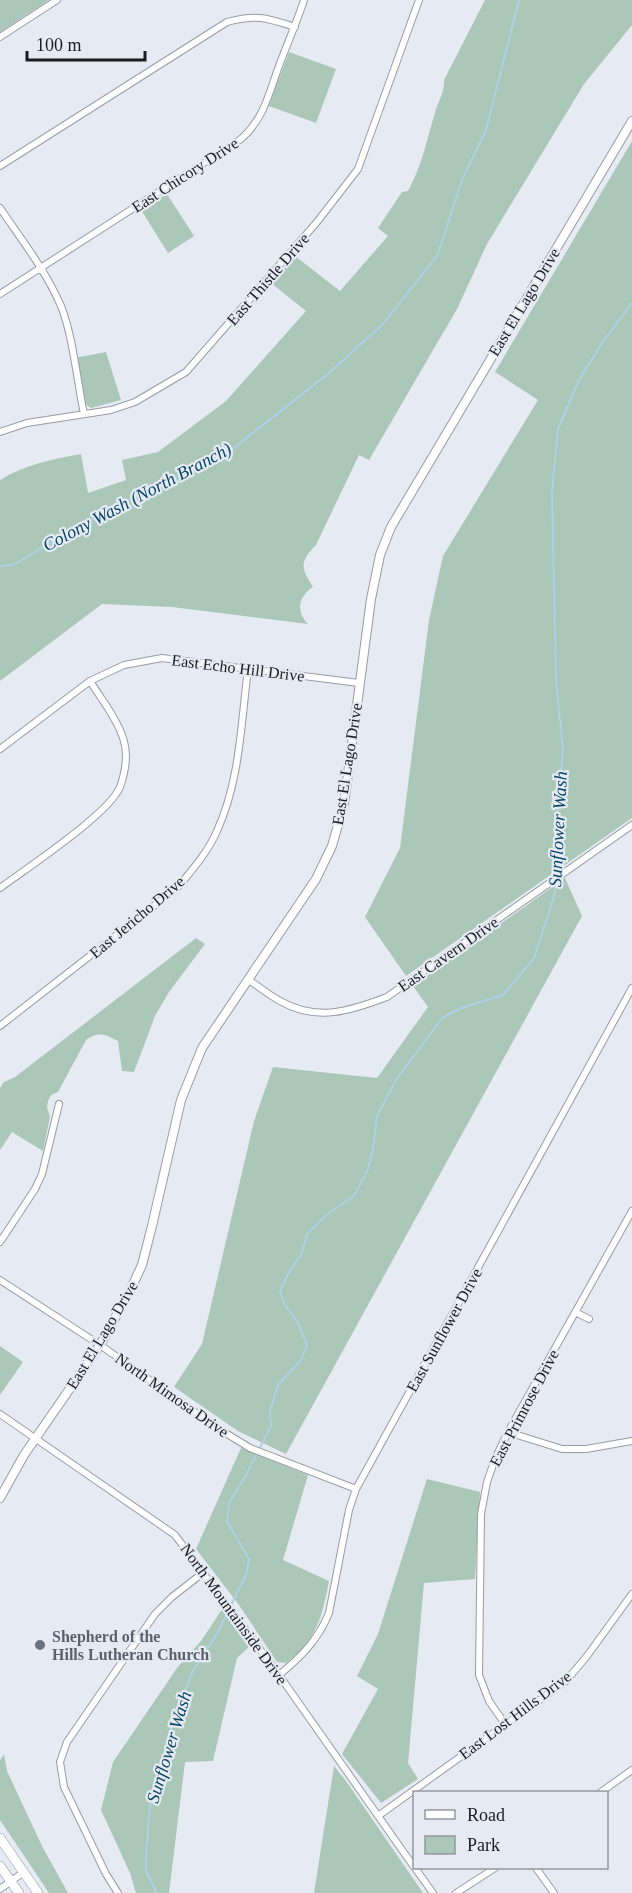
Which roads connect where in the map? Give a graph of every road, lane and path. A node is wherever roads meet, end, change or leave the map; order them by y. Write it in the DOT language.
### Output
graph roads {
  1 [pos="57,0"];
  2 [pos="304,0"];
  3 [pos="419,0"];
  4 [pos="295,27"];
  5 [pos="0,37"];
  6 [pos="632,121"];
  7 [pos="0,166"];
  8 [pos="0,208"];
  9 [pos="40,268"];
  10 [pos="0,294"];
  11 [pos="84,414"];
  12 [pos="0,432"];
  13 [pos="248,669"];
  14 [pos="90,681"];
  15 [pos="360,683"];
  16 [pos="0,749"];
  17 [pos="632,825"];
  18 [pos="0,888"];
  19 [pos="249,980"];
  20 [pos="632,988"];
  21 [pos="0,1026"];
  22 [pos="59,1104"];
  23 [pos="632,1211"];
  24 [pos="0,1242"];
  25 [pos="0,1280"];
  26 [pos="577,1313"];
  27 [pos="589,1319"];
  28 [pos="100,1345"];
  29 [pos="0,1414"];
  30 [pos="508,1432"];
  31 [pos="35,1438"];
  32 [pos="632,1441"];
  33 [pos="356,1489"];
  34 [pos="0,1498"];
  35 [pos="204,1572"];
  36 [pos="632,1594"];
  37 [pos="279,1675"];
  38 [pos="505,1724"];
  39 [pos="632,1770"];
  40 [pos="602,1791"];
  41 [pos="378,1816"];
  42 [pos="0,1838"];
  43 [pos="413,1864"];
  44 [pos="0,1866"];
  45 [pos="416,1869"];
  46 [pos="493,1869"];
  47 [pos="537,1869"];
  48 [pos="24,1872"];
  49 [pos="11,1881"];
  50 [pos="0,1889"];
  51 [pos="19,1893"];
  52 [pos="38,1893"];
  53 [pos="118,1893"];
  54 [pos="433,1893"];
  55 [pos="456,1893"];
  56 [pos="554,1893"];
  1 -- 5 [label="street"];
  2 -- 4 [label="street, East Chicory Drive"];
  3 -- 11 [label="street, East Thistle Drive"];
  4 -- 7 [label="street"];
  4 -- 9 [label="street, East Chicory Drive"];
  6 -- 15 [label="street, East El Lago Drive"];
  8 -- 9 [label="street"];
  9 -- 10 [label="street, East Chicory Drive"];
  9 -- 11 [label="street"];
  11 -- 12 [label="street, East Thistle Drive"];
  13 -- 14 [label="street, East Echo Hill Drive"];
  13 -- 15 [label="street, East Echo Hill Drive"];
  13 -- 21 [label="street, East Jericho Drive"];
  14 -- 16 [label="street, East Echo Hill Drive"];
  14 -- 18 [label="street"];
  15 -- 19 [label="street, East El Lago Drive"];
  17 -- 19 [label="street, East Cavern Drive"];
  19 -- 28 [label="street, East El Lago Drive"];
  20 -- 33 [label="street, East Sunflower Drive"];
  22 -- 24 [label="street"];
  23 -- 26 [label="street, East Primrose Drive"];
  25 -- 28 [label="street, North Mimosa Drive"];
  26 -- 27 [label="street"];
  26 -- 30 [label="street, East Primrose Drive"];
  28 -- 31 [label="street, East El Lago Drive"];
  28 -- 33 [label="street, North Mimosa Drive"];
  29 -- 31 [label="street, North Mountainside Drive"];
  30 -- 32 [label="street"];
  30 -- 38 [label="street, East Primrose Drive"];
  31 -- 34 [label="street, East El Lago Drive"];
  31 -- 35 [label="street, North Mountainside Drive"];
  33 -- 37 [label="street, East Sunflower Drive"];
  35 -- 37 [label="street, North Mountainside Drive"];
  35 -- 53 [label="street"];
  36 -- 38 [label="street, East Lost Hills Drive"];
  37 -- 41 [label="street, North Mountainside Drive"];
  38 -- 41 [label="street, East Lost Hills Drive"];
  39 -- 40 [label="street"];
  41 -- 43 [label="street, North Mountainside Drive"];
  42 -- 48 [label="main road"];
  44 -- 49 [label="main road"];
  45 -- 54 [label="street, North Mountainside Drive"];
  46 -- 55 [label="street"];
  47 -- 56 [label="street"];
  48 -- 49 [label="street"];
  48 -- 52 [label="main road"];
  49 -- 50 [label="street"];
  49 -- 51 [label="main road"];
}
